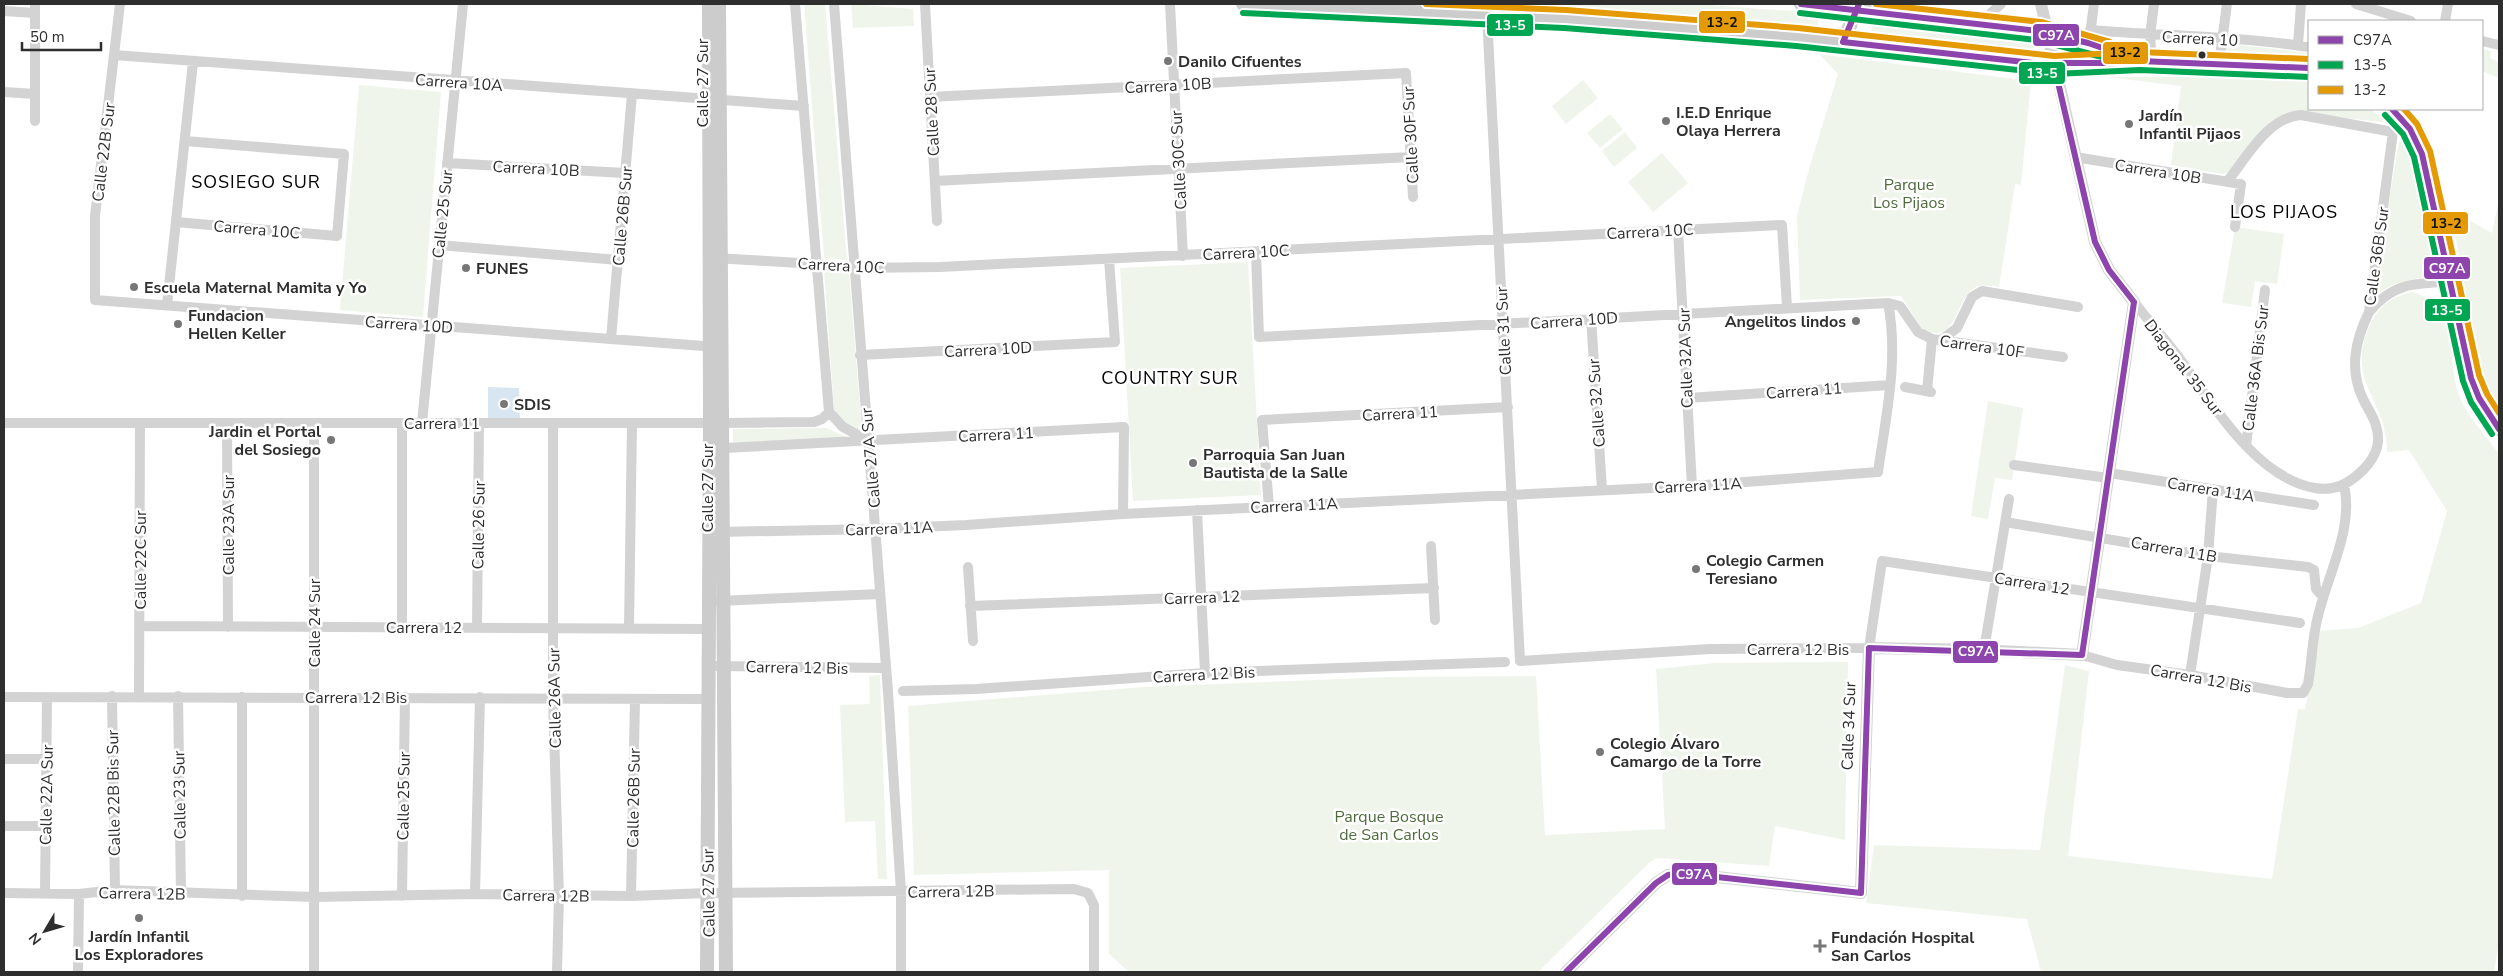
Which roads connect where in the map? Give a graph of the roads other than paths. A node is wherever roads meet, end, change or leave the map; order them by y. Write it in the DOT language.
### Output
graph roads {
  1 [pos="120,4"];
  2 [pos="463,4"];
  3 [pos="709,4"];
  4 [pos="720,4"];
  5 [pos="795,4"];
  6 [pos="834,4"];
  7 [pos="925,4"];
  8 [pos="1170,4"];
  9 [pos="1243,4"];
  10 [pos="1468,4"];
  11 [pos="1477,4"];
  12 [pos="1801,4"];
  13 [pos="2001,4"];
  14 [pos="2041,4"];
  15 [pos="2094,4"];
  16 [pos="2154,4"];
  17 [pos="2227,4"];
  18 [pos="2301,4"];
  19 [pos="2356,4"];
  20 [pos="2448,4"];
  21 [pos="1857,7"];
  22 [pos="35,8"];
  23 [pos="4,11"];
  24 [pos="2378,12"];
  25 [pos="1991,13"];
  26 [pos="1447,14"];
  27 [pos="1487,15"];
  28 [pos="2407,20"];
  29 [pos="2445,20"];
  30 [pos="2047,32"];
  31 [pos="2150,35"];
  32 [pos="2089,36"];
  33 [pos="2223,38"];
  34 [pos="2483,41"];
  35 [pos="1843,42"];
  36 [pos="2298,45"];
  37 [pos="2499,45"];
  38 [pos="2308,46"];
  39 [pos="114,55"];
  40 [pos="2146,61"];
  41 [pos="193,62"];
  42 [pos="2219,64"];
  43 [pos="2054,65"];
  44 [pos="2308,68"];
  45 [pos="1406,73"];
  46 [pos="455,82"];
  47 [pos="1174,85"];
  48 [pos="4,92"];
  49 [pos="35,94"];
  50 [pos="632,94"];
  51 [pos="930,97"];
  52 [pos="714,100"];
  53 [pos="804,106"];
  54 [pos="2393,110"];
  55 [pos="35,121"];
  56 [pos="185,141"];
  57 [pos="1411,157"];
  58 [pos="2074,157"];
  59 [pos="447,163"];
  60 [pos="1178,169"];
  61 [pos="626,173"];
  62 [pos="935,180"];
  63 [pos="2227,182"];
  64 [pos="1413,197"];
  65 [pos="937,221"];
  66 [pos="176,222"];
  67 [pos="2235,227"];
  68 [pos="1678,230"];
  69 [pos="1500,238"];
  70 [pos="439,245"];
  71 [pos="1256,252"];
  72 [pos="1183,256"];
  73 [pos="716,258"];
  74 [pos="1109,259"];
  75 [pos="618,260"];
  76 [pos="817,264"];
  77 [pos="854,268"];
  78 [pos="2450,282"];
  79 [pos="2265,290"];
  80 [pos="94,300"];
  81 [pos="2134,302"];
  82 [pos="1888,303"];
  83 [pos="167,306"];
  84 [pos="1787,307"];
  85 [pos="2078,307"];
  86 [pos="2369,312"];
  87 [pos="1684,315"];
  88 [pos="1591,317"];
  89 [pos="431,325"];
  90 [pos="1502,325"];
  91 [pos="611,339"];
  92 [pos="1936,339"];
  93 [pos="716,347"];
  94 [pos="860,355"];
  95 [pos="2063,356"];
  96 [pos="1890,385"];
  97 [pos="1905,387"];
  98 [pos="1687,398"];
  99 [pos="1508,407"];
  100 [pos="828,412"];
  101 [pos="228,423"];
  102 [pos="314,423"];
  103 [pos="402,423"];
  104 [pos="422,423"];
  105 [pos="480,423"];
  106 [pos="553,423"];
  107 [pos="632,423"];
  108 [pos="717,423"];
  109 [pos="4,424"];
  110 [pos="140,424"];
  111 [pos="2499,429"];
  112 [pos="868,440"];
  113 [pos="2246,446"];
  114 [pos="724,448"];
  115 [pos="2014,465"];
  116 [pos="2108,475"];
  117 [pos="2344,485"];
  118 [pos="1692,486"];
  119 [pos="2213,489"];
  120 [pos="1602,490"];
  121 [pos="1512,495"];
  122 [pos="2009,499"];
  123 [pos="2314,505"];
  124 [pos="1270,507"];
  125 [pos="1197,510"];
  126 [pos="1122,514"];
  127 [pos="2005,522"];
  128 [pos="876,529"];
  129 [pos="724,531"];
  130 [pos="709,532"];
  131 [pos="2100,536"];
  132 [pos="1431,546"];
  133 [pos="2208,556"];
  134 [pos="1882,560"];
  135 [pos="968,568"];
  136 [pos="1996,578"];
  137 [pos="1434,588"];
  138 [pos="2092,592"];
  139 [pos="880,594"];
  140 [pos="1202,597"];
  141 [pos="2323,597"];
  142 [pos="724,601"];
  143 [pos="709,602"];
  144 [pos="970,606"];
  145 [pos="2199,608"];
  146 [pos="1435,620"];
  147 [pos="2300,623"];
  148 [pos="140,626"];
  149 [pos="228,627"];
  150 [pos="314,627"];
  151 [pos="402,627"];
  152 [pos="477,628"];
  153 [pos="553,628"];
  154 [pos="629,628"];
  155 [pos="709,629"];
  156 [pos="973,641"];
  157 [pos="1869,648"];
  158 [pos="1984,650"];
  159 [pos="2082,655"];
  160 [pos="1520,661"];
  161 [pos="1505,662"];
  162 [pos="724,665"];
  163 [pos="709,666"];
  164 [pos="886,668"];
  165 [pos="1205,673"];
  166 [pos="2190,675"];
  167 [pos="904,691"];
  168 [pos="112,696"];
  169 [pos="178,696"];
  170 [pos="242,696"];
  171 [pos="314,696"];
  172 [pos="4,697"];
  173 [pos="47,697"];
  174 [pos="139,697"];
  175 [pos="405,697"];
  176 [pos="480,698"];
  177 [pos="553,698"];
  178 [pos="708,699"];
  179 [pos="635,700"];
  180 [pos="47,759"];
  181 [pos="4,760"];
  182 [pos="4,826"];
  183 [pos="46,826"];
  184 [pos="115,890"];
  185 [pos="901,892"];
  186 [pos="4,893"];
  187 [pos="45,893"];
  188 [pos="708,893"];
  189 [pos="726,893"];
  190 [pos="79,894"];
  191 [pos="180,894"];
  192 [pos="475,894"];
  193 [pos="242,896"];
  194 [pos="402,896"];
  195 [pos="559,896"];
  196 [pos="632,896"];
  197 [pos="314,897"];
  198 [pos="78,972"];
  199 [pos="314,972"];
  200 [pos="557,972"];
  201 [pos="707,972"];
  202 [pos="726,972"];
  203 [pos="901,972"];
  204 [pos="1094,972"];
  205 [pos="1566,972"];
  1 -- 39 [label="street, Calle 22B Sur"];
  2 -- 46 [label="street, Calle 25 Sur"];
  3 -- 52 [label="main road, Calle 27 Sur"];
  4 -- 52 [label="main road, Calle 27 Sur"];
  5 -- 53 [label="street"];
  6 -- 77 [label="street, Calle 27A Sur"];
  7 -- 51 [label="street, Calle 28 Sur"];
  8 -- 47 [label="street, Calle 30C Sur"];
  9 -- 26 [label="main road"];
  10 -- 26 [label="street"];
  11 -- 27 [label="street"];
  12 -- 21 [label="main road"];
  13 -- 25 [label="street"];
  14 -- 30 [label="street, Diagonal 35 Sur"];
  15 -- 32 [label="street"];
  16 -- 31 [label="street"];
  17 -- 33 [label="street"];
  18 -- 36 [label="street"];
  19 -- 24 [label="street"];
  20 -- 29 [label="street"];
  21 -- 30 [label="main road"];
  21 -- 35 [label="main road"];
  22 -- 23 [label="street"];
  22 -- 49 [label="street"];
  24 -- 28 [label="street"];
  26 -- 27 [label="main road"];
  27 -- 35 [label="main road"];
  27 -- 69 [label="street, Calle 31 Sur"];
  30 -- 32 [label="main road"];
  30 -- 43 [label="street, Diagonal 35 Sur"];
  31 -- 32 [label="street, Carrera 10"];
  31 -- 33 [label="street, Carrera 10"];
  31 -- 40 [label="street"];
  32 -- 40 [label="main road"];
  33 -- 36 [label="street, Carrera 10"];
  33 -- 42 [label="street"];
  34 -- 37 [label="street"];
  35 -- 43 [label="main road"];
  36 -- 38 [label="street, Carrera 10"];
  39 -- 41 [label="street, Carrera 10A"];
  39 -- 80 [label="street, Calle 22B Sur"];
  40 -- 42 [label="main road"];
  40 -- 43 [label="main road"];
  41 -- 46 [label="street, Carrera 10A"];
  41 -- 56 [label="street"];
  42 -- 44 [label="main road"];
  43 -- 58 [label="street, Diagonal 35 Sur"];
  45 -- 47 [label="street, Carrera 10B"];
  45 -- 57 [label="street, Calle 30F Sur"];
  46 -- 50 [label="street, Carrera 10A"];
  46 -- 59 [label="street, Calle 25 Sur"];
  47 -- 51 [label="street, Carrera 10B"];
  47 -- 60 [label="street, Calle 30C Sur"];
  48 -- 49 [label="street"];
  49 -- 55 [label="street"];
  50 -- 52 [label="street, Carrera 10A"];
  50 -- 61 [label="street, Calle 26B Sur"];
  51 -- 62 [label="street, Calle 28 Sur"];
  52 -- 53 [label="street, Carrera 10A"];
  52 -- 73 [label="main road, Calle 27 Sur"];
  53 -- 76 [label="street"];
  54 -- 78 [label="main road"];
  56 -- 66 [label="street"];
  56 -- 66 [label="street, Carrera 10C"];
  57 -- 60 [label="street"];
  57 -- 64 [label="street, Calle 30F Sur"];
  58 -- 63 [label="street, Carrera 10B"];
  58 -- 81 [label="street, Diagonal 35 Sur"];
  59 -- 61 [label="street, Carrera 10B"];
  59 -- 70 [label="street, Calle 25 Sur"];
  60 -- 62 [label="street"];
  60 -- 72 [label="street, Calle 30C Sur"];
  61 -- 75 [label="street, Calle 26B Sur"];
  62 -- 65 [label="street, Calle 28 Sur"];
  63 -- 67 [label="street, Carrera 10B"];
  63 -- 86 [label="street, Calle 36B Sur"];
  66 -- 83 [label="street"];
  68 -- 69 [label="street, Carrera 10C"];
  68 -- 84 [label="street, Carrera 10C"];
  68 -- 87 [label="street, Calle 32A Sur"];
  69 -- 71 [label="street, Carrera 10C"];
  69 -- 90 [label="street, Calle 31 Sur"];
  70 -- 75 [label="street"];
  70 -- 89 [label="street, Calle 25 Sur"];
  71 -- 72 [label="street, Carrera 10C"];
  71 -- 90 [label="street, Carrera 10D"];
  72 -- 74 [label="street, Carrera 10C"];
  73 -- 76 [label="street, Carrera 10C"];
  73 -- 93 [label="main road, Calle 27 Sur"];
  74 -- 77 [label="street, Carrera 10C"];
  74 -- 94 [label="street, Carrera 10D"];
  75 -- 91 [label="street, Calle 26B Sur"];
  76 -- 77 [label="street, Carrera 10C"];
  76 -- 100 [label="street"];
  77 -- 94 [label="street, Calle 27A Sur"];
  78 -- 86 [label="street"];
  78 -- 111 [label="main road"];
  79 -- 113 [label="street, Calle 36A Bis Sur"];
  80 -- 83 [label="street, Carrera 10D"];
  81 -- 113 [label="street, Diagonal 35 Sur"];
  81 -- 116 [label="street"];
  82 -- 84 [label="street, Carrera 10D"];
  82 -- 92 [label="street, Carrera 10F"];
  82 -- 96 [label="street"];
  83 -- 89 [label="street, Carrera 10D"];
  84 -- 87 [label="street, Carrera 10D"];
  85 -- 92 [label="street"];
  86 -- 117 [label="street, Calle 36B Sur"];
  87 -- 88 [label="street, Carrera 10D"];
  87 -- 98 [label="street, Calle 32A Sur"];
  88 -- 90 [label="street, Carrera 10D"];
  88 -- 120 [label="street, Calle 32 Sur"];
  89 -- 91 [label="street, Carrera 10D"];
  89 -- 104 [label="street, Calle 25 Sur"];
  90 -- 99 [label="street, Calle 31 Sur"];
  91 -- 93 [label="street, Carrera 10D"];
  92 -- 95 [label="street, Carrera 10F"];
  92 -- 97 [label="street"];
  93 -- 108 [label="main road, Calle 27 Sur"];
  94 -- 112 [label="street, Calle 27A Sur"];
  96 -- 98 [label="street, Carrera 11"];
  96 -- 118 [label="street, Carrera 11A"];
  98 -- 118 [label="street, Calle 32A Sur"];
  99 -- 121 [label="street, Calle 31 Sur"];
  99 -- 124 [label="street, Carrera 11"];
  100 -- 108 [label="street, Carrera 11"];
  100 -- 112 [label="street, Carrera 11"];
  101 -- 102 [label="street, Carrera 11"];
  101 -- 110 [label="street, Carrera 11"];
  101 -- 149 [label="street, Calle 23A Sur"];
  102 -- 103 [label="street, Carrera 11"];
  102 -- 150 [label="street, Calle 24 Sur"];
  103 -- 104 [label="street, Carrera 11"];
  103 -- 151 [label="street"];
  104 -- 105 [label="street, Carrera 11"];
  105 -- 106 [label="street, Carrera 11"];
  105 -- 152 [label="street, Calle 26 Sur"];
  106 -- 107 [label="street, Carrera 11"];
  106 -- 153 [label="street, Calle 26A Sur"];
  107 -- 108 [label="street, Carrera 11"];
  107 -- 154 [label="street"];
  108 -- 114 [label="main road, Calle 27 Sur"];
  108 -- 130 [label="main road, Calle 27 Sur"];
  109 -- 110 [label="street, Carrera 11"];
  110 -- 148 [label="street, Calle 22C Sur"];
  112 -- 114 [label="street, Carrera 11"];
  112 -- 126 [label="street, Carrera 11"];
  112 -- 128 [label="street, Calle 27A Sur"];
  113 -- 117 [label="street, Diagonal 35 Sur"];
  114 -- 129 [label="main road, Calle 27 Sur"];
  115 -- 116 [label="street, Carrera 11A"];
  116 -- 119 [label="street, Carrera 11A"];
  116 -- 131 [label="street"];
  117 -- 141 [label="street"];
  118 -- 120 [label="street, Carrera 11A"];
  119 -- 123 [label="street, Carrera 11A"];
  119 -- 133 [label="street"];
  120 -- 121 [label="street, Carrera 11A"];
  121 -- 124 [label="street, Carrera 11A"];
  121 -- 160 [label="street, Calle 31 Sur"];
  122 -- 127 [label="street"];
  124 -- 125 [label="street, Carrera 11A"];
  125 -- 126 [label="street, Carrera 11A"];
  125 -- 140 [label="street"];
  126 -- 128 [label="street, Carrera 11A"];
  127 -- 131 [label="street, Carrera 11B"];
  127 -- 136 [label="street"];
  128 -- 129 [label="street, Carrera 11A"];
  128 -- 139 [label="street, Calle 27A Sur"];
  129 -- 130 [label="street, Carrera 11A"];
  129 -- 142 [label="main road, Calle 27 Sur"];
  130 -- 143 [label="main road, Calle 27 Sur"];
  131 -- 133 [label="street, Carrera 11B"];
  131 -- 138 [label="street"];
  132 -- 137 [label="street"];
  133 -- 141 [label="street, Carrera 11B"];
  133 -- 145 [label="street"];
  134 -- 136 [label="street, Carrera 12"];
  134 -- 157 [label="street, Calle 34 Sur"];
  135 -- 144 [label="street"];
  136 -- 138 [label="street, Carrera 12"];
  136 -- 158 [label="street"];
  137 -- 140 [label="street, Carrera 12"];
  137 -- 146 [label="street"];
  138 -- 145 [label="street, Carrera 12"];
  138 -- 159 [label="street"];
  139 -- 142 [label="street"];
  139 -- 164 [label="street, Calle 27A Sur"];
  140 -- 144 [label="street, Carrera 12"];
  140 -- 165 [label="street"];
  141 -- 166 [label="street, Carrera 12 Bis"];
  142 -- 143 [label="street"];
  142 -- 162 [label="main road, Calle 27 Sur"];
  143 -- 155 [label="main road, Calle 27 Sur"];
  144 -- 156 [label="street"];
  145 -- 147 [label="street, Carrera 12"];
  145 -- 166 [label="street"];
  148 -- 149 [label="street, Carrera 12"];
  148 -- 174 [label="street, Calle 22C Sur"];
  149 -- 150 [label="street, Carrera 12"];
  150 -- 151 [label="street, Carrera 12"];
  150 -- 171 [label="street, Calle 24 Sur"];
  151 -- 152 [label="street, Carrera 12"];
  152 -- 153 [label="street, Carrera 12"];
  153 -- 154 [label="street, Carrera 12"];
  153 -- 177 [label="street, Calle 26A Sur"];
  154 -- 155 [label="street, Carrera 12"];
  155 -- 163 [label="main road, Calle 27 Sur"];
  157 -- 158 [label="street, Carrera 12 Bis"];
  157 -- 160 [label="street, Carrera 12 Bis"];
  157 -- 205 [label="street, Calle 34 Sur"];
  158 -- 159 [label="street, Carrera 12 Bis"];
  159 -- 166 [label="street, Carrera 12 Bis"];
  161 -- 165 [label="street, Carrera 12 Bis"];
  162 -- 163 [label="street, Carrera 12 Bis"];
  162 -- 164 [label="street, Carrera 12 Bis"];
  162 -- 189 [label="main road, Calle 27 Sur"];
  163 -- 178 [label="main road, Calle 27 Sur"];
  164 -- 185 [label="street, Calle 27A Sur"];
  165 -- 167 [label="street, Carrera 12 Bis"];
  168 -- 173 [label="street, Carrera 12 Bis"];
  168 -- 174 [label="street, Carrera 12 Bis"];
  168 -- 184 [label="street, Calle 22B Bis Sur"];
  169 -- 170 [label="street, Carrera 12 Bis"];
  169 -- 174 [label="street, Carrera 12 Bis"];
  169 -- 191 [label="street, Calle 23 Sur"];
  170 -- 171 [label="street, Carrera 12 Bis"];
  170 -- 193 [label="street"];
  171 -- 175 [label="street, Carrera 12 Bis"];
  171 -- 197 [label="street, Calle 24 Sur"];
  172 -- 173 [label="street, Carrera 12 Bis"];
  173 -- 180 [label="street, Calle 22A Sur"];
  175 -- 176 [label="street, Carrera 12 Bis"];
  175 -- 194 [label="street, Calle 25 Sur"];
  176 -- 177 [label="street, Carrera 12 Bis"];
  176 -- 192 [label="street"];
  177 -- 179 [label="street, Carrera 12 Bis"];
  177 -- 195 [label="street, Calle 26A Sur"];
  178 -- 179 [label="street, Carrera 12 Bis"];
  178 -- 188 [label="main road, Calle 27 Sur"];
  179 -- 196 [label="street, Calle 26B Sur"];
  180 -- 181 [label="street"];
  180 -- 183 [label="street, Calle 22A Sur"];
  182 -- 183 [label="street"];
  183 -- 187 [label="street, Calle 22A Sur"];
  184 -- 190 [label="street, Carrera 12B"];
  184 -- 191 [label="street, Carrera 12B"];
  185 -- 189 [label="street, Carrera 12B"];
  185 -- 203 [label="street, Calle 27A Sur"];
  185 -- 204 [label="street, Carrera 12B"];
  186 -- 187 [label="street, Carrera 12B"];
  187 -- 190 [label="street, Carrera 12B"];
  188 -- 189 [label="street, Carrera 12B"];
  188 -- 196 [label="street, Carrera 12B"];
  188 -- 201 [label="main road, Calle 27 Sur"];
  189 -- 202 [label="main road, Calle 27 Sur"];
  190 -- 198 [label="street"];
  191 -- 193 [label="street, Carrera 12B"];
  192 -- 194 [label="street, Carrera 12B"];
  192 -- 195 [label="street, Carrera 12B"];
  193 -- 197 [label="street, Carrera 12B"];
  194 -- 197 [label="street, Carrera 12B"];
  195 -- 196 [label="street, Carrera 12B"];
  195 -- 200 [label="street, Calle 26A Sur"];
  197 -- 199 [label="street, Calle 24 Sur"];
}
